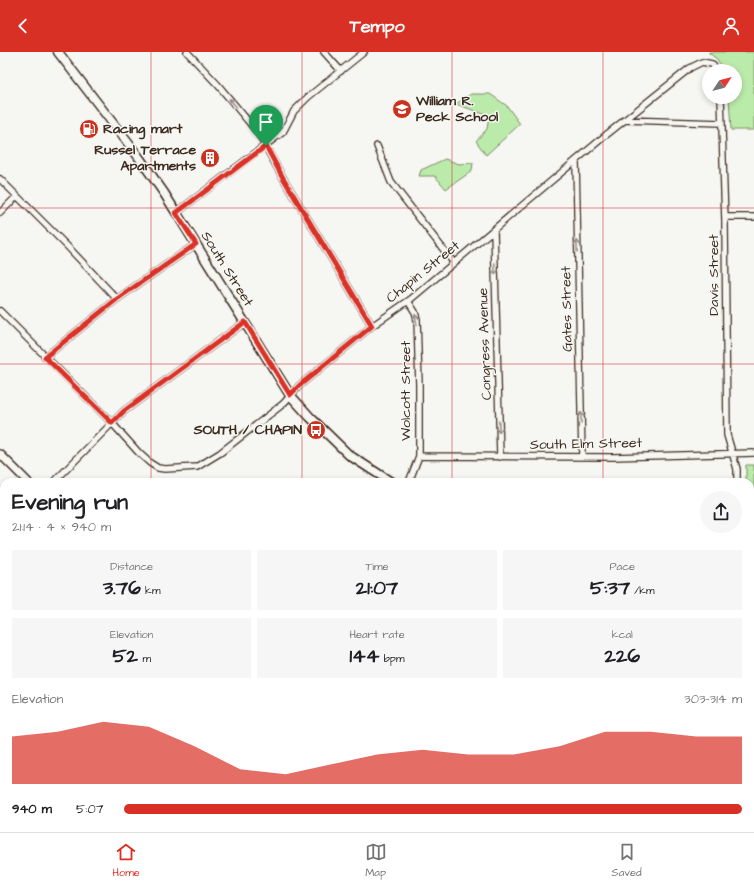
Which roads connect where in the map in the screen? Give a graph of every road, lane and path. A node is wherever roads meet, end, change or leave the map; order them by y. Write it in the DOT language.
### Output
graph roads {
  1 [pos="58,52"];
  2 [pos="187,52"];
  3 [pos="324,52"];
  4 [pos="364,52"];
  5 [pos="712,64"];
  6 [pos="341,71"];
  7 [pos="721,104"];
  8 [pos="624,120"];
  9 [pos="722,123"];
  10 [pos="266,146"];
  11 [pos="377,146"];
  12 [pos="576,161"];
  13 [pos="0,179"];
  14 [pos="17,196"];
  15 [pos="0,213"];
  16 [pos="176,213"];
  17 [pos="725,216"];
  18 [pos="754,217"];
  19 [pos="494,230"];
  20 [pos="196,244"];
  21 [pos="454,263"];
  22 [pos="117,299"];
  23 [pos="408,301"];
  24 [pos="0,311"];
  25 [pos="245,322"];
  26 [pos="372,326"];
  27 [pos="45,357"];
  28 [pos="290,395"];
  29 [pos="112,423"];
  30 [pos="754,452"];
  31 [pos="732,453"];
  32 [pos="0,454"];
  33 [pos="419,456"];
  34 [pos="500,457"];
  35 [pos="582,457"];
  36 [pos="24,478"];
  37 [pos="58,478"];
  38 [pos="384,478"];
  39 [pos="411,478"];
  40 [pos="737,478"];
  1 -- 16 [label="main road, South Street"];
  10 -- 2 [label="street, one-way"];
  3 -- 6 [label="street"];
  4 -- 6 [label="street"];
  5 -- 8 [label="street, Chapin Street"];
  6 -- 10 [label="street"];
  7 -- 9 [label="street, Davis Street"];
  8 -- 9 [label="street"];
  8 -- 12 [label="street, Chapin Street"];
  9 -- 17 [label="street, Davis Street"];
  10 -- 16 [label="street"];
  10 -- 26 [label="street"];
  11 -- 21 [label="street"];
  12 -- 19 [label="street, Chapin Street"];
  35 -- 12 [label="street, Gates Street, one-way"];
  13 -- 14 [label="street"];
  14 -- 15 [label="street"];
  14 -- 22 [label="street"];
  16 -- 20 [label="main road, South Street"];
  17 -- 18 [label="street"];
  17 -- 31 [label="street, Davis Street"];
  19 -- 21 [label="street, Chapin Street"];
  19 -- 34 [label="street, Congress Avenue, one-way"];
  20 -- 22 [label="street"];
  20 -- 25 [label="main road, South Street"];
  21 -- 23 [label="street, Chapin Street"];
  22 -- 27 [label="street"];
  23 -- 26 [label="street, Chapin Street"];
  33 -- 23 [label="street, Wolcott Street, one-way"];
  24 -- 27 [label="street"];
  25 -- 28 [label="main road, South Street"];
  25 -- 29 [label="street"];
  26 -- 28 [label="street, Chapin Street"];
  27 -- 29 [label="street"];
  28 -- 29 [label="street, Chapin Street"];
  28 -- 38 [label="main road, South Street"];
  29 -- 37 [label="street"];
  30 -- 31 [label="street, South Elm Street"];
  31 -- 35 [label="street, South Elm Street"];
  31 -- 40 [label="street, Davis Street"];
  32 -- 36 [label="street"];
  33 -- 34 [label="street, South Elm Street"];
  33 -- 39 [label="street, Wolcott Street"];
  34 -- 35 [label="street, South Elm Street"];
}
